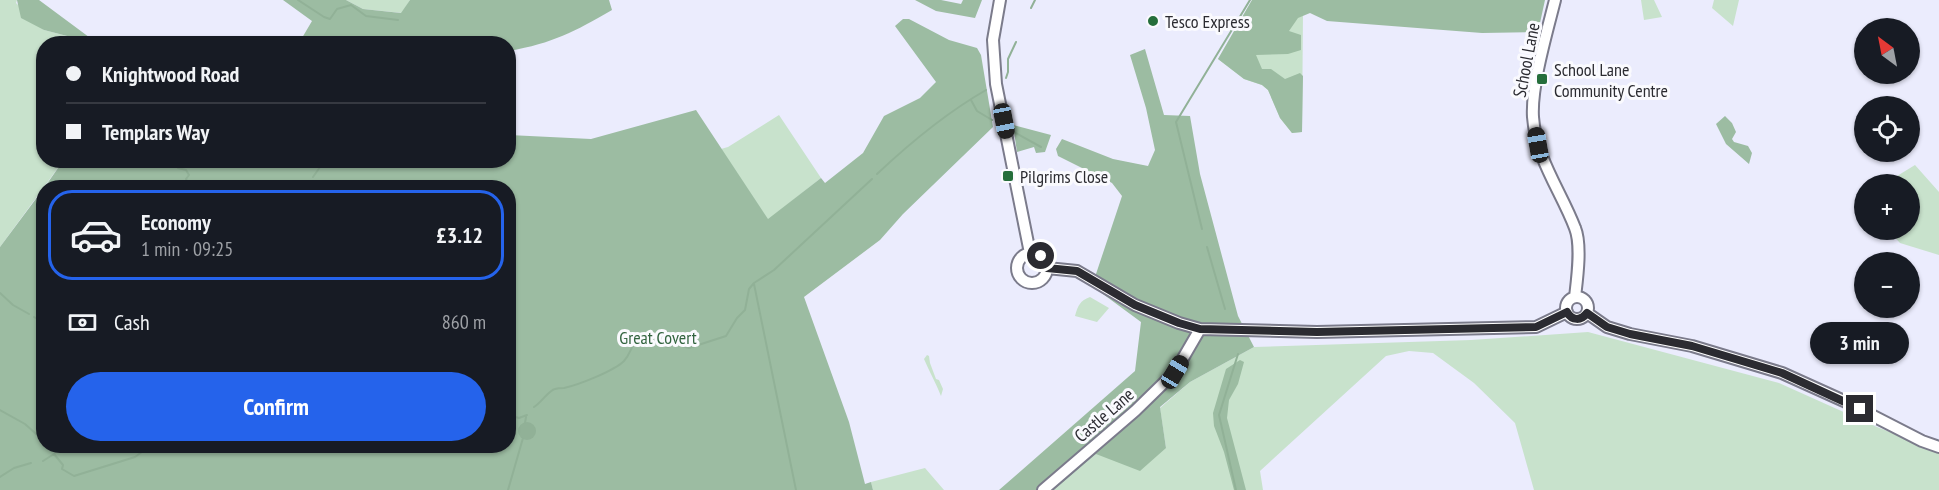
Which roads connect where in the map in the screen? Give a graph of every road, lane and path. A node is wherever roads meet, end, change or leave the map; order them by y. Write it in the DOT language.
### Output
graph roads {
  1 [pos="999,0"];
  2 [pos="1556,0"];
  3 [pos="1030,253"];
  4 [pos="1047,268"];
  5 [pos="1575,297"];
  6 [pos="1567,312"];
  7 [pos="1587,313"];
  8 [pos="1200,329"];
  9 [pos="1939,447"];
  10 [pos="1042,490"];
  1 -- 3 [label="street"];
  2 -- 5 [label="street, School Lane"];
  3 -- 4 [label="street"];
  3 -- 4 [label="street"];
  4 -- 8 [label="street"];
  5 -- 6 [label="street"];
  5 -- 7 [label="street"];
  6 -- 7 [label="street"];
  6 -- 8 [label="street"];
  7 -- 9 [label="street"];
  8 -- 10 [label="street, Castle Lane"];
}
